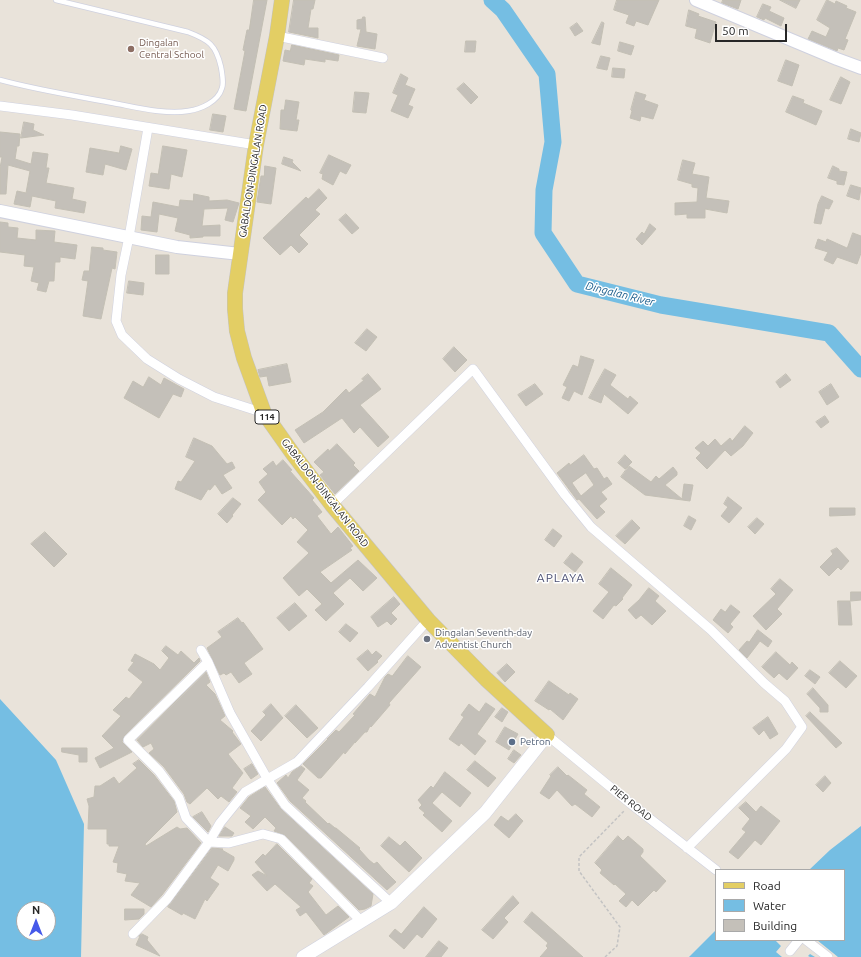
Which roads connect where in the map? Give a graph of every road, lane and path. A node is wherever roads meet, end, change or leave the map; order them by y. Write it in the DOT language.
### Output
graph roads {
  1 [pos="59,0"];
  2 [pos="282,0"];
  3 [pos="696,0"];
  4 [pos="714,4"];
  5 [pos="277,36"];
  6 [pos="383,58"];
  7 [pos="861,68"];
  8 [pos="0,80"];
  9 [pos="0,106"];
  10 [pos="148,128"];
  11 [pos="256,145"];
  12 [pos="0,211"];
  13 [pos="129,237"];
  14 [pos="240,254"];
  15 [pos="264,413"];
  16 [pos="332,505"];
  17 [pos="428,620"];
  18 [pos="201,650"];
  19 [pos="208,662"];
  20 [pos="547,735"];
  21 [pos="268,780"];
  22 [pos="631,804"];
  23 [pos="209,842"];
  24 [pos="687,848"];
  25 [pos="715,869"];
  26 [pos="391,903"];
  27 [pos="361,921"];
  28 [pos="133,934"];
  29 [pos="798,941"];
  30 [pos="807,941"];
  31 [pos="790,951"];
  32 [pos="303,957"];
  33 [pos="605,957"];
  34 [pos="828,957"];
  1 -- 8 [label="lane"];
  2 -- 5 [label="main road, GABALDON-DINGALAN ROAD / 114"];
  3 -- 4 [label="street"];
  4 -- 7 [label="street"];
  5 -- 6 [label="street"];
  5 -- 11 [label="main road, GABALDON-DINGALAN ROAD / 114"];
  9 -- 10 [label="street"];
  10 -- 11 [label="street"];
  10 -- 13 [label="street"];
  11 -- 14 [label="main road, GABALDON-DINGALAN ROAD / 114"];
  12 -- 13 [label="street"];
  13 -- 14 [label="street"];
  13 -- 15 [label="street"];
  14 -- 15 [label="main road, GABALDON-DINGALAN ROAD / 114"];
  15 -- 16 [label="main road, GABALDON-DINGALAN ROAD / 114"];
  16 -- 17 [label="main road, GABALDON-DINGALAN ROAD / 114"];
  16 -- 24 [label="street"];
  17 -- 20 [label="main road, GABALDON-DINGALAN ROAD / 114"];
  17 -- 21 [label="street"];
  18 -- 19 [label="street"];
  19 -- 21 [label="street"];
  19 -- 23 [label="street"];
  20 -- 22 [label="street, PIER ROAD"];
  20 -- 26 [label="main road"];
  21 -- 23 [label="street"];
  21 -- 26 [label="street"];
  22 -- 24 [label="street, PIER ROAD"];
  22 -- 33 [label="path"];
  23 -- 27 [label="street"];
  23 -- 28 [label="street"];
  24 -- 25 [label="street, PIER ROAD"];
  26 -- 27 [label="main road"];
  27 -- 32 [label="main road"];
  29 -- 31 [label="street"];
  30 -- 34 [label="street"];
}
